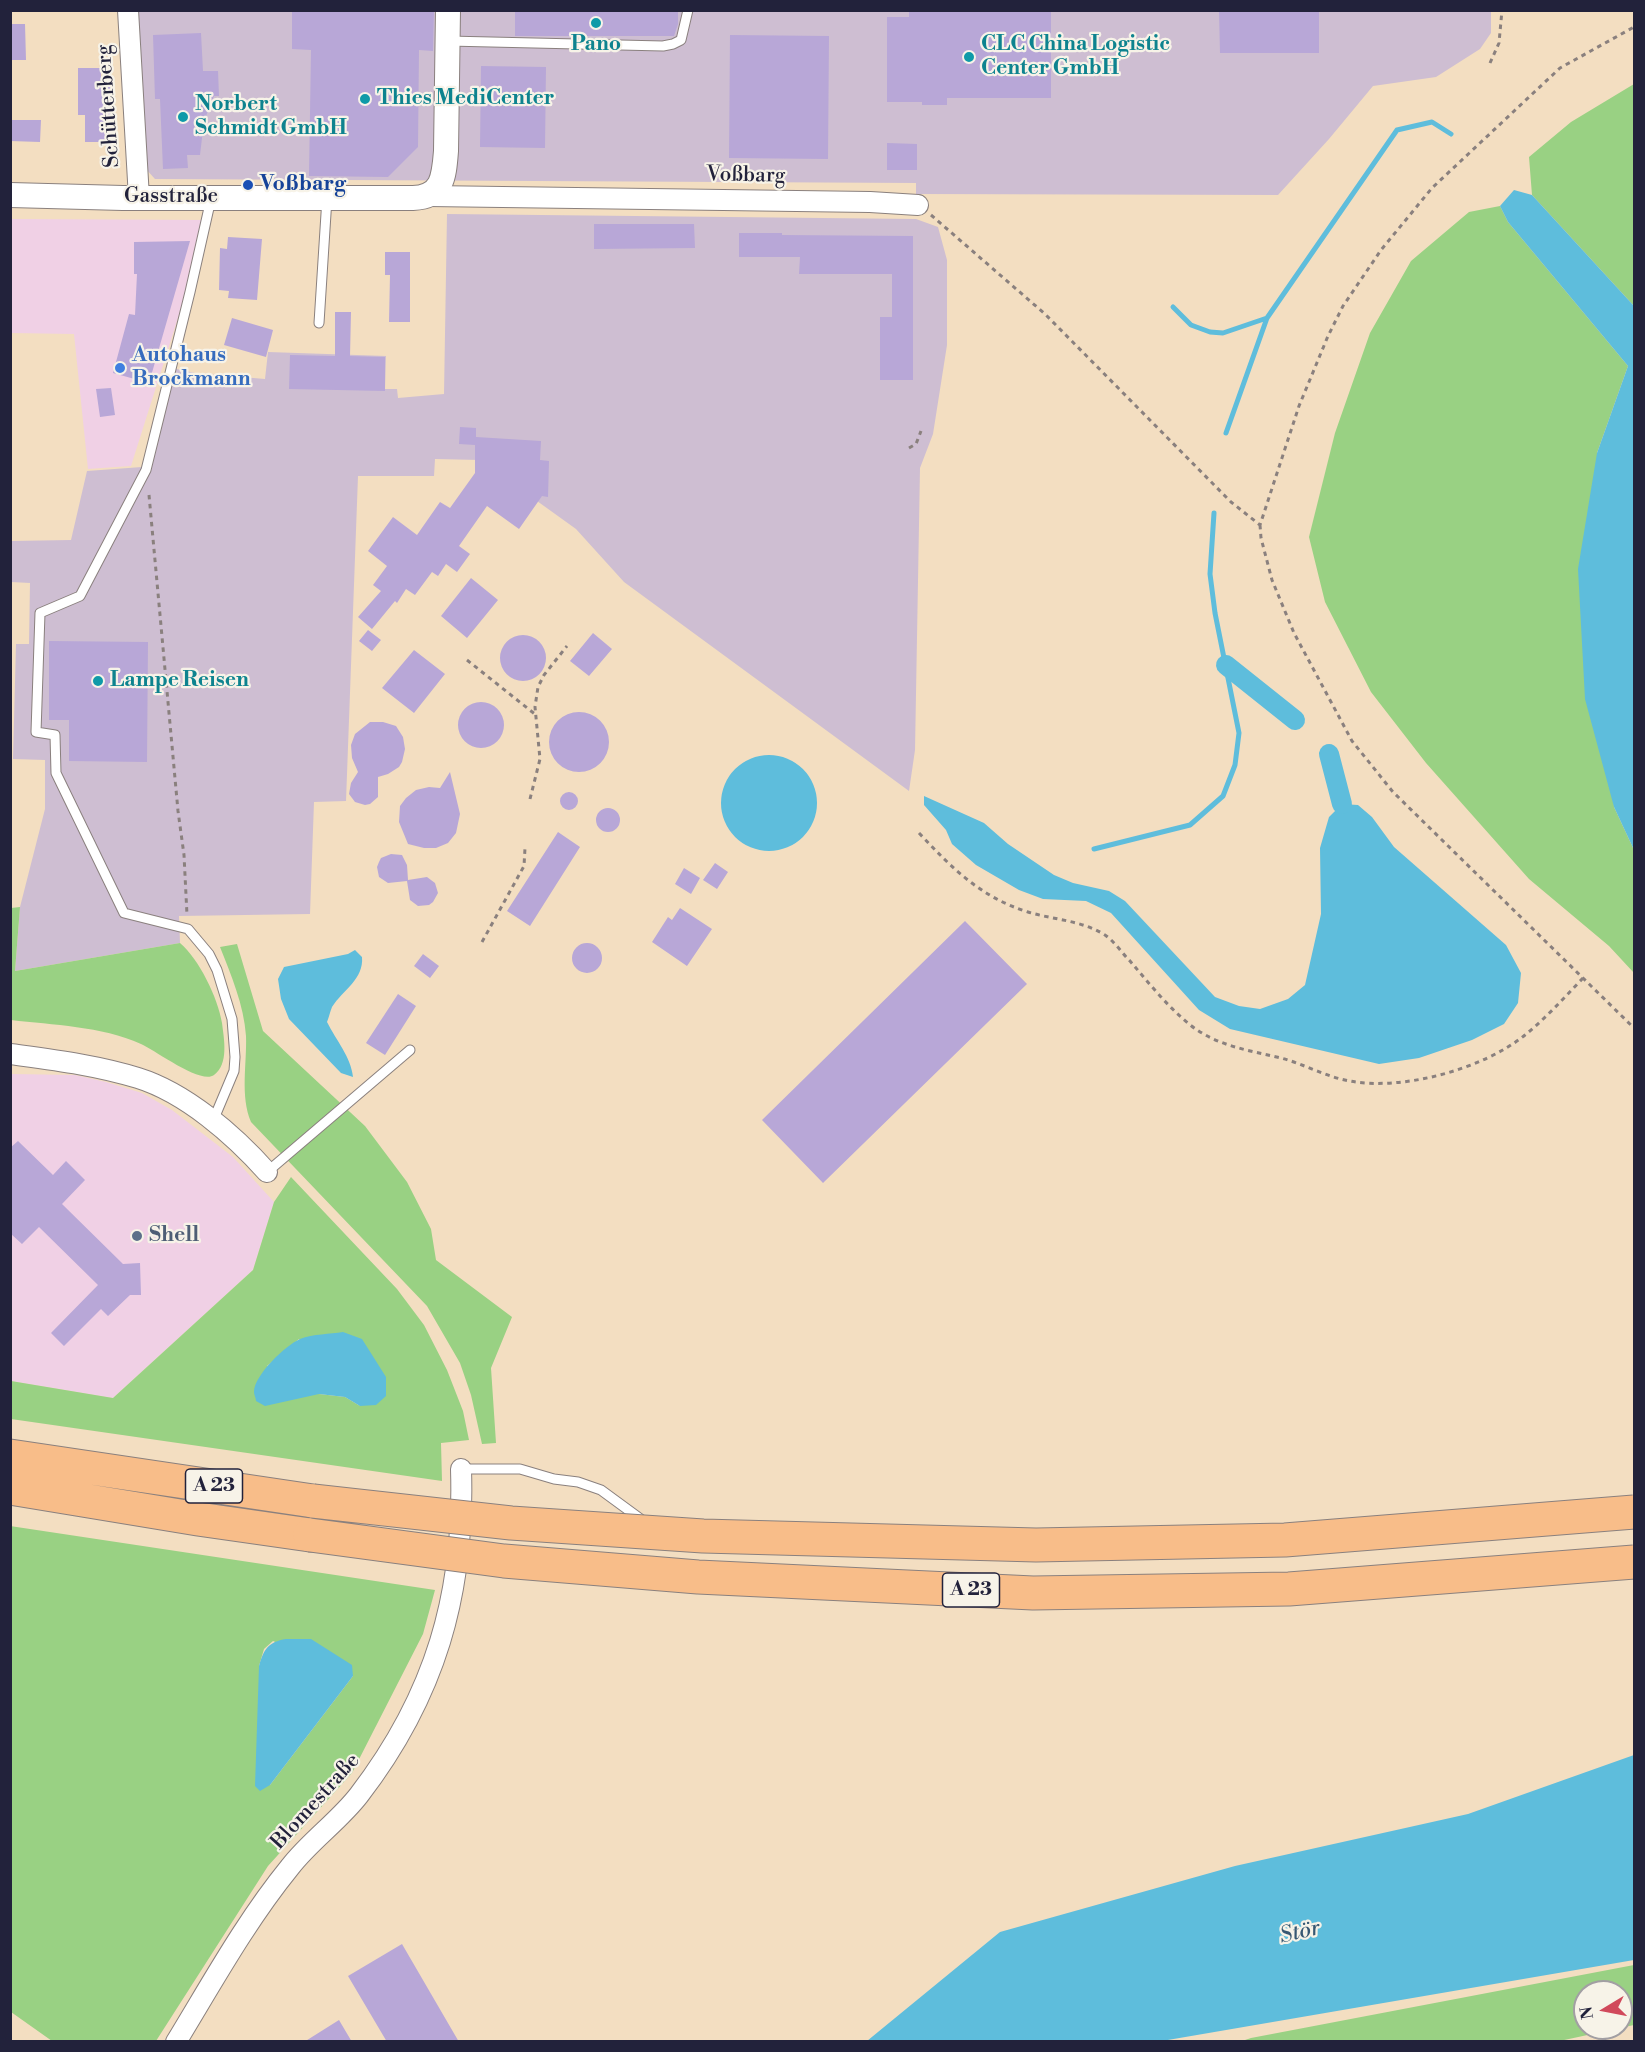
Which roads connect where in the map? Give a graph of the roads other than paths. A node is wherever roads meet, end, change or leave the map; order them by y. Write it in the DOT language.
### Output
graph roads {
  1 [pos="128,10"];
  2 [pos="448,10"];
  3 [pos="688,10"];
  4 [pos="448,41"];
  5 [pos="10,195"];
  6 [pos="429,196"];
  7 [pos="212,197"];
  8 [pos="139,198"];
  9 [pos="327,198"];
  10 [pos="918,205"];
  11 [pos="320,322"];
  12 [pos="411,1050"];
  13 [pos="10,1054"];
  14 [pos="213,1121"];
  15 [pos="267,1172"];
  16 [pos="10,1456"];
  17 [pos="461,1469"];
  18 [pos="10,1488"];
  19 [pos="1635,1512"];
  20 [pos="674,1545"];
  21 [pos="686,1545"];
  22 [pos="721,1547"];
  23 [pos="1296,1550"];
  24 [pos="1274,1551"];
  25 [pos="1635,1562"];
  26 [pos="176,2042"];
  1 -- 8 [label="street, Schütterberg"];
  2 -- 4 [label="street"];
  3 -- 4 [label="lane"];
  4 -- 6 [label="street"];
  5 -- 8 [label="street, Gasstraße"];
  6 -- 9 [label="street, Gasstraße"];
  6 -- 10 [label="street, Voßbarg"];
  7 -- 8 [label="street, Gasstraße"];
  7 -- 9 [label="street, Gasstraße"];
  7 -- 14 [label="lane"];
  9 -- 11 [label="lane"];
  12 -- 15 [label="lane"];
  13 -- 14 [label="street"];
  14 -- 15 [label="street"];
  16 -- 19 [label="highway, A 23, bridge"];
  17 -- 20 [label="lane"];
  17 -- 26 [label="street, Blomestraße"];
  18 -- 25 [label="highway, A 23, bridge"];
  21 -- 22 [label="lane"];
  23 -- 24 [label="lane"];
}
